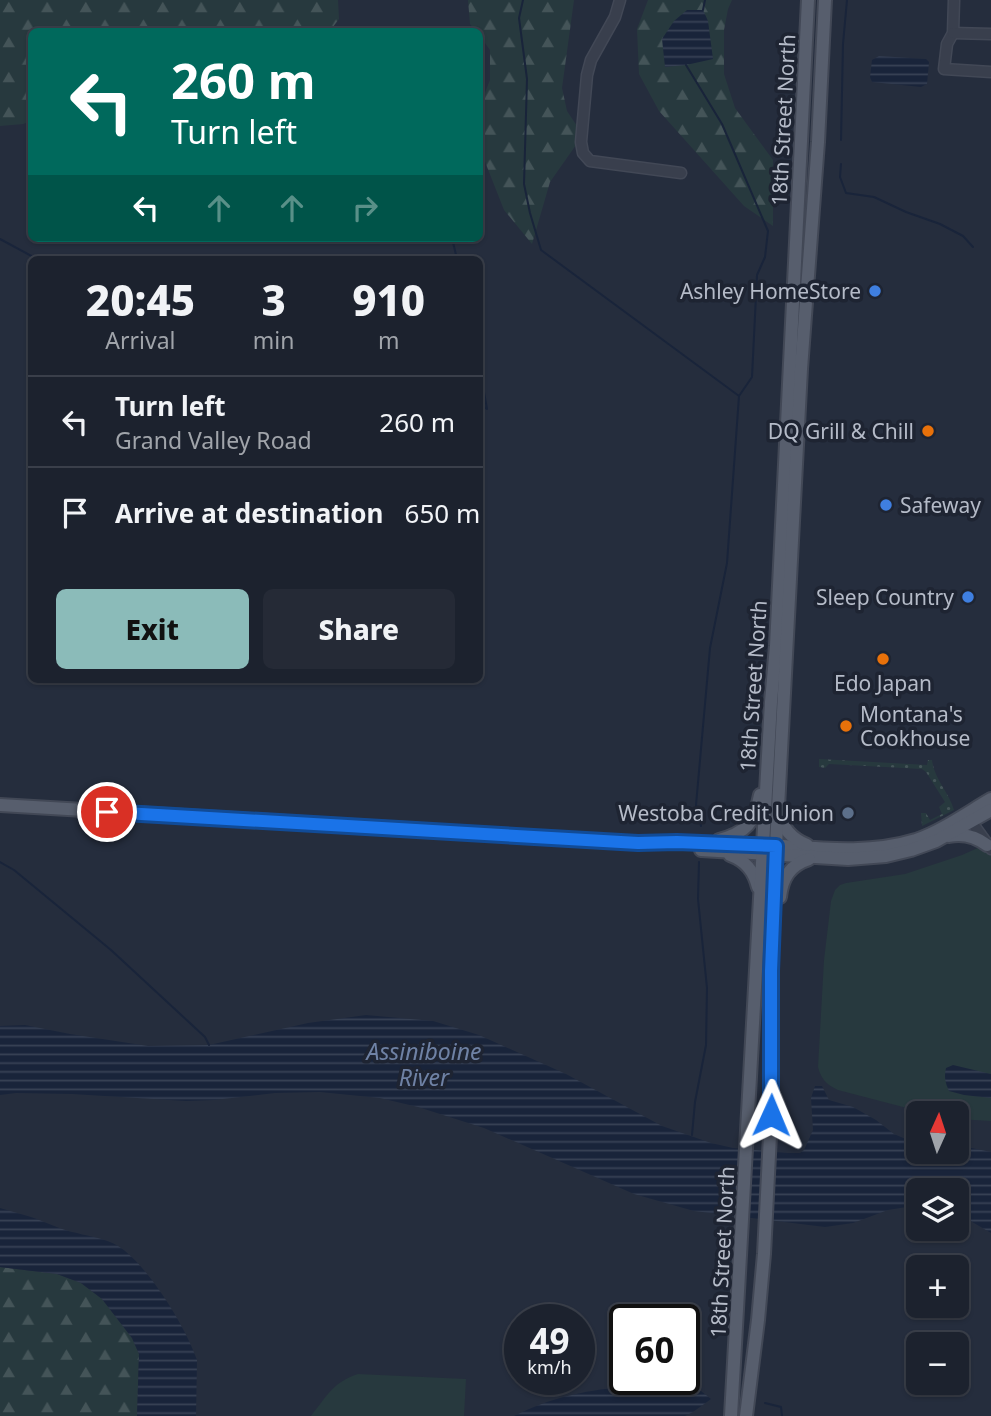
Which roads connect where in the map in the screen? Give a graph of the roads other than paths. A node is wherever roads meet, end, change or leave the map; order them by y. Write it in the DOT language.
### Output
graph roads {
  1 [pos="620,0"];
  2 [pos="808,0"];
  3 [pos="825,0"];
  4 [pos="954,0"];
  5 [pos="953,33"];
  6 [pos="991,34"];
  7 [pos="991,72"];
  8 [pos="801,141"];
  9 [pos="818,142"];
  10 [pos="681,173"];
  11 [pos="771,702"];
  12 [pos="778,798"];
  13 [pos="991,799"];
  14 [pos="0,805"];
  15 [pos="991,810"];
  16 [pos="972,816"];
  17 [pos="945,837"];
  18 [pos="691,842"];
  19 [pos="638,843"];
  20 [pos="990,845"];
  21 [pos="769,850"];
  22 [pos="709,851"];
  23 [pos="828,853"];
  24 [pos="760,907"];
  25 [pos="771,953"];
  26 [pos="732,1416"];
  27 [pos="746,1416"];
  1 -- 10 [label="street"];
  2 -- 8 [label="main road, 18th Street North"];
  3 -- 9 [label="main road, 18th Street North"];
  4 -- 5 [label="street"];
  5 -- 6 [label="street"];
  5 -- 7 [label="street"];
  8 -- 9 [label="street"];
  8 -- 11 [label="main road, 18th Street North"];
  9 -- 12 [label="main road, 18th Street North"];
  11 -- 18 [label="main road"];
  11 -- 21 [label="main road, 18th Street North"];
  12 -- 21 [label="main road, 18th Street North"];
  12 -- 23 [label="main road"];
  13 -- 16 [label="main road"];
  14 -- 19 [label="main road"];
  15 -- 16 [label="main road"];
  16 -- 17 [label="main road"];
  16 -- 20 [label="street"];
  16 -- 23 [label="main road"];
  17 -- 20 [label="main road"];
  17 -- 23 [label="main road"];
  18 -- 19 [label="main road"];
  18 -- 21 [label="main road"];
  19 -- 22 [label="main road"];
  21 -- 22 [label="main road"];
  21 -- 23 [label="main road"];
  21 -- 24 [label="main road, 18th Street North"];
  21 -- 25 [label="main road, 18th Street North"];
  22 -- 24 [label="main road"];
  23 -- 25 [label="main road"];
  24 -- 26 [label="main road, 18th Street North"];
  25 -- 27 [label="main road, 18th Street North"];
}
